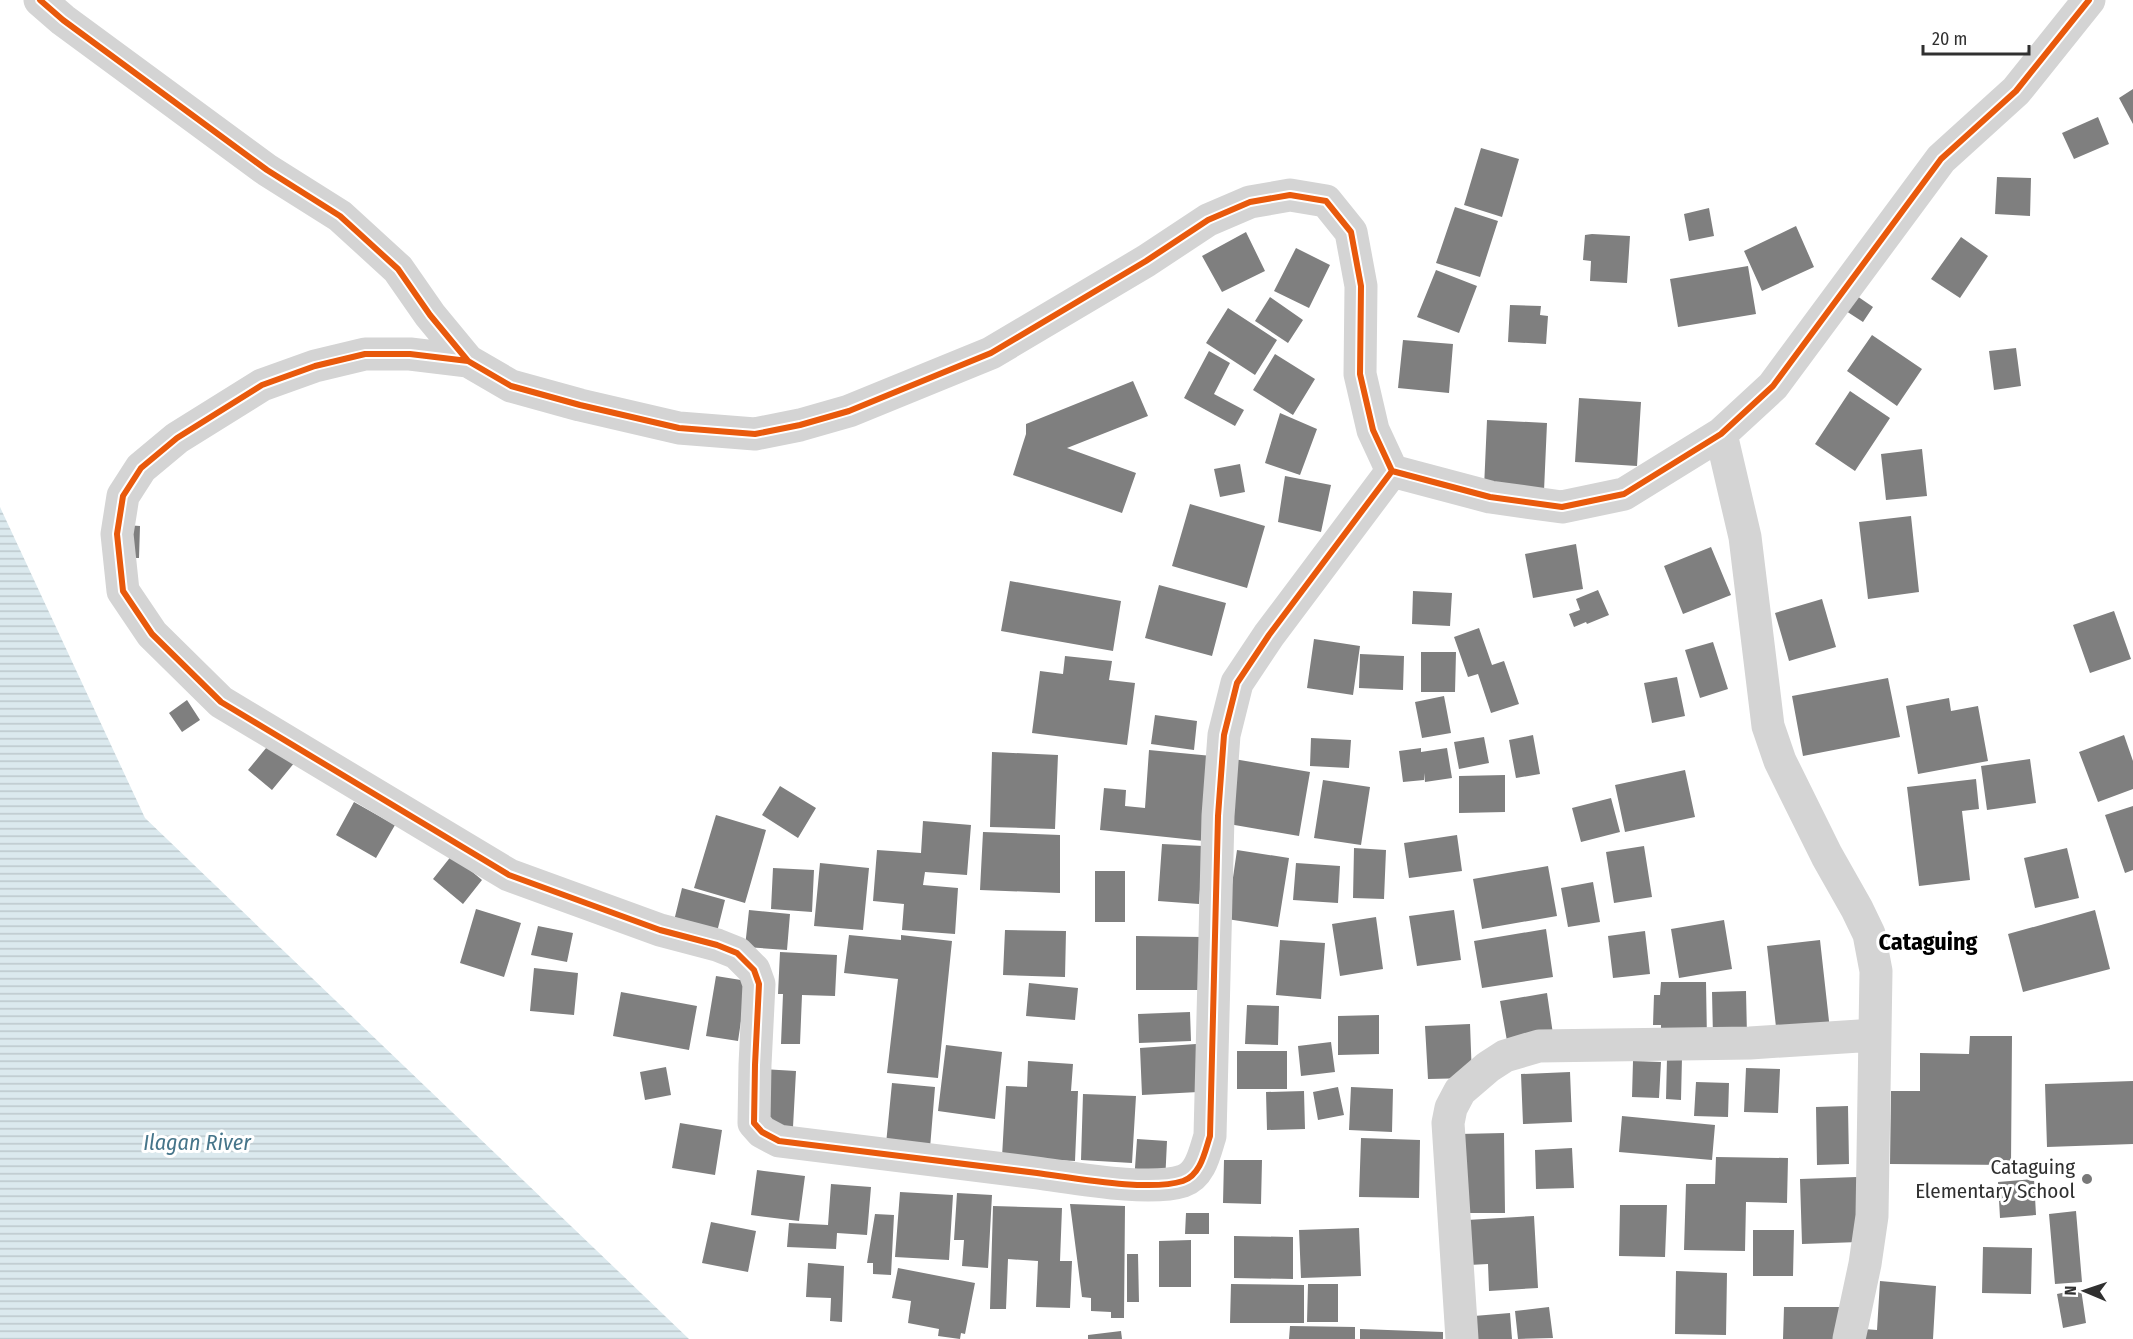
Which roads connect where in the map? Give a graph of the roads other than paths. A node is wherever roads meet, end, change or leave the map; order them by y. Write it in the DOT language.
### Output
graph roads {
  1 [pos="40,0"];
  2 [pos="2089,0"];
  3 [pos="468,361"];
  4 [pos="1721,434"];
  5 [pos="1392,471"];
  6 [pos="1875,1035"];
  7 [pos="1462,1339"];
  8 [pos="1849,1339"];
  1 -- 3 [label="street"];
  2 -- 4 [label="street"];
  3 -- 5 [label="street"];
  3 -- 5 [label="street"];
  4 -- 5 [label="street"];
  4 -- 6 [label="street"];
  6 -- 7 [label="street"];
  6 -- 8 [label="street"];
}
